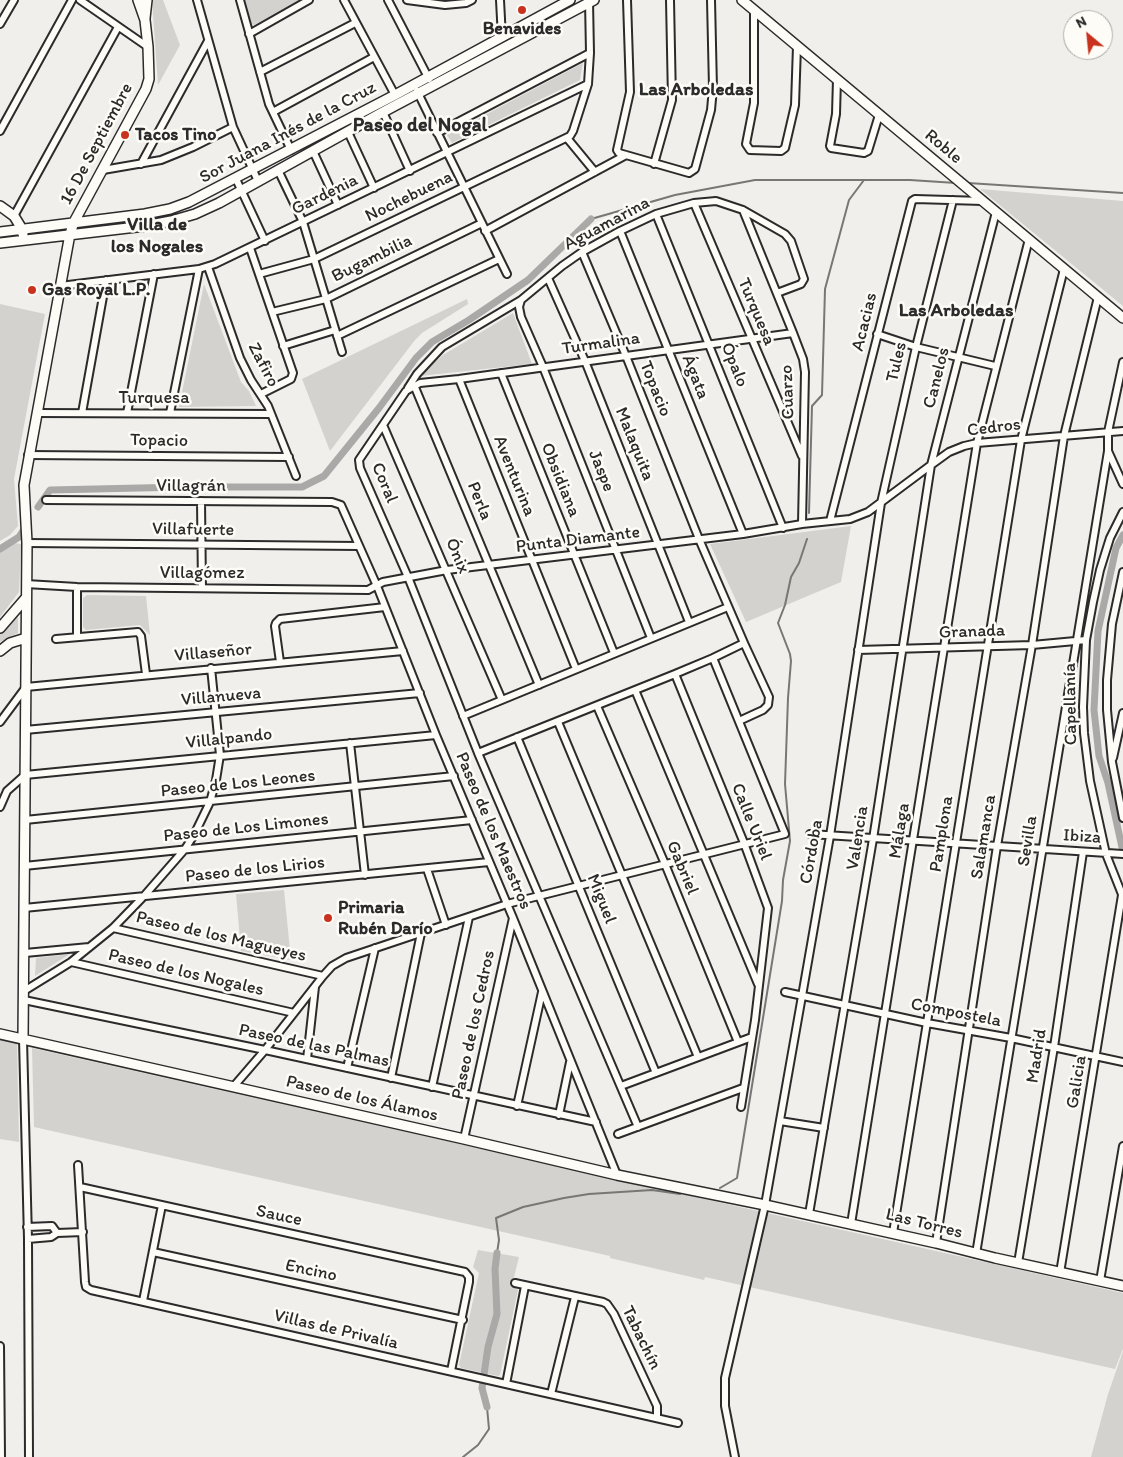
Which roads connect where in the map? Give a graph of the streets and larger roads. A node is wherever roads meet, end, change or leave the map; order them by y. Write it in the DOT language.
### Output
graph roads {
  1 [pos="14,0"];
  2 [pos="72,0"];
  3 [pos="80,0"];
  4 [pos="138,0"];
  5 [pos="147,0"];
  6 [pos="197,0"];
  7 [pos="240,0"];
  8 [pos="309,0"];
  9 [pos="344,0"];
  10 [pos="388,0"];
  11 [pos="407,0"];
  12 [pos="472,0"];
  13 [pos="500,0"];
  14 [pos="570,0"];
  15 [pos="628,0"];
  16 [pos="670,0"];
  17 [pos="712,0"];
  18 [pos="742,0"];
  19 [pos="591,1"];
  20 [pos="458,2"];
  21 [pos="754,10"];
  22 [pos="535,19"];
  23 [pos="145,20"];
  24 [pos="355,23"];
  25 [pos="0,24"];
  26 [pos="118,27"];
  27 [pos="540,29"];
  28 [pos="249,34"];
  29 [pos="502,38"];
  30 [pos="208,41"];
  31 [pos="797,46"];
  32 [pos="148,47"];
  33 [pos="590,53"];
  34 [pos="374,57"];
  35 [pos="260,72"];
  36 [pos="837,79"];
  37 [pos="431,81"];
  38 [pos="588,84"];
  39 [pos="416,89"];
  40 [pos="395,95"];
  41 [pos="273,112"];
  42 [pos="383,112"];
  43 [pos="879,115"];
  44 [pos="233,127"];
  45 [pos="0,131"];
  46 [pos="348,132"];
  47 [pos="437,133"];
  48 [pos="567,138"];
  49 [pos="290,150"];
  50 [pos="313,151"];
  51 [pos="447,153"];
  52 [pos="626,155"];
  53 [pos="141,164"];
  54 [pos="654,164"];
  55 [pos="103,170"];
  56 [pos="252,170"];
  57 [pos="278,170"];
  58 [pos="410,171"];
  59 [pos="595,172"];
  60 [pos="236,179"];
  61 [pos="258,181"];
  62 [pos="464,187"];
  63 [pos="374,188"];
  64 [pos="241,190"];
  65 [pos="953,200"];
  66 [pos="983,201"];
  67 [pos="694,203"];
  68 [pos="338,205"];
  69 [pos="0,206"];
  70 [pos="743,210"];
  71 [pos="996,212"];
  72 [pos="656,214"];
  73 [pos="14,216"];
  74 [pos="74,222"];
  75 [pos="303,222"];
  76 [pos="482,223"];
  77 [pos="22,229"];
  78 [pos="486,231"];
  79 [pos="620,231"];
  80 [pos="0,232"];
  81 [pos="70,234"];
  82 [pos="1028,239"];
  83 [pos="24,240"];
  84 [pos="265,240"];
  85 [pos="0,244"];
  86 [pos="250,248"];
  87 [pos="582,252"];
  88 [pos="314,259"];
  89 [pos="499,259"];
  90 [pos="208,267"];
  91 [pos="199,269"];
  92 [pos="1064,269"];
  93 [pos="154,274"];
  94 [pos="259,274"];
  95 [pos="507,274"];
  96 [pos="548,278"];
  97 [pos="106,280"];
  98 [pos="60,286"];
  99 [pos="777,293"];
  100 [pos="1098,297"];
  101 [pos="326,298"];
  102 [pos="520,300"];
  103 [pos="272,312"];
  104 [pos="1123,318"];
  105 [pos="336,333"];
  106 [pos="793,333"];
  107 [pos="877,334"];
  108 [pos="751,338"];
  109 [pos="710,344"];
  110 [pos="283,346"];
  111 [pos="916,347"];
  112 [pos="668,349"];
  113 [pos="342,352"];
  114 [pos="626,356"];
  115 [pos="958,357"];
  116 [pos="585,361"];
  117 [pos="1123,362"];
  118 [pos="996,366"];
  119 [pos="543,367"];
  120 [pos="501,373"];
  121 [pos="459,379"];
  122 [pos="414,385"];
  123 [pos="406,391"];
  124 [pos="261,394"];
  125 [pos="37,413"];
  126 [pos="82,413"];
  127 [pos="127,413"];
  128 [pos="170,413"];
  129 [pos="271,414"];
  130 [pos="384,425"];
  131 [pos="1123,431"];
  132 [pos="1108,432"];
  133 [pos="1064,436"];
  134 [pos="1021,440"];
  135 [pos="977,443"];
  136 [pos="1108,451"];
  137 [pos="28,454"];
  138 [pos="288,457"];
  139 [pos="803,460"];
  140 [pos="931,465"];
  141 [pos="296,476"];
  142 [pos="1123,484"];
  143 [pos="46,500"];
  144 [pos="201,502"];
  145 [pos="337,503"];
  146 [pos="880,503"];
  147 [pos="1123,512"];
  148 [pos="830,521"];
  149 [pos="802,524"];
  150 [pos="783,528"];
  151 [pos="743,534"];
  152 [pos="699,539"];
  153 [pos="27,543"];
  154 [pos="201,545"];
  155 [pos="659,545"];
  156 [pos="360,546"];
  157 [pos="616,550"];
  158 [pos="573,555"];
  159 [pos="532,560"];
  160 [pos="489,566"];
  161 [pos="447,570"];
  162 [pos="1123,572"];
  163 [pos="408,577"];
  164 [pos="26,584"];
  165 [pos="377,586"];
  166 [pos="77,587"];
  167 [pos="202,588"];
  168 [pos="26,598"];
  169 [pos="385,607"];
  170 [pos="728,607"];
  171 [pos="689,622"];
  172 [pos="0,628"];
  173 [pos="77,636"];
  174 [pos="26,638"];
  175 [pos="651,638"];
  176 [pos="56,639"];
  177 [pos="1086,640"];
  178 [pos="1075,642"];
  179 [pos="744,643"];
  180 [pos="1032,644"];
  181 [pos="987,646"];
  182 [pos="902,648"];
  183 [pos="945,648"];
  184 [pos="858,650"];
  185 [pos="0,651"];
  186 [pos="403,651"];
  187 [pos="614,653"];
  188 [pos="713,658"];
  189 [pos="280,662"];
  190 [pos="211,668"];
  191 [pos="576,669"];
  192 [pos="146,674"];
  193 [pos="675,674"];
  194 [pos="538,685"];
  195 [pos="26,687"];
  196 [pos="636,690"];
  197 [pos="420,693"];
  198 [pos="502,700"];
  199 [pos="597,706"];
  200 [pos="216,713"];
  201 [pos="1123,713"];
  202 [pos="464,716"];
  203 [pos="739,721"];
  204 [pos="0,722"];
  205 [pos="558,722"];
  206 [pos="25,730"];
  207 [pos="436,735"];
  208 [pos="518,738"];
  209 [pos="350,743"];
  210 [pos="478,752"];
  211 [pos="220,755"];
  212 [pos="1112,762"];
  213 [pos="25,775"];
  214 [pos="454,776"];
  215 [pos="355,787"];
  216 [pos="210,802"];
  217 [pos="0,807"];
  218 [pos="1123,818"];
  219 [pos="25,820"];
  220 [pos="472,820"];
  221 [pos="360,832"];
  222 [pos="810,834"];
  223 [pos="830,836"];
  224 [pos="873,839"];
  225 [pos="914,841"];
  226 [pos="744,843"];
  227 [pos="956,843"];
  228 [pos="997,846"];
  229 [pos="185,849"];
  230 [pos="1041,850"];
  231 [pos="1083,852"];
  232 [pos="704,854"];
  233 [pos="1109,854"];
  234 [pos="1123,854"];
  235 [pos="489,862"];
  236 [pos="665,864"];
  237 [pos="24,866"];
  238 [pos="427,869"];
  239 [pos="365,874"];
  240 [pos="622,876"];
  241 [pos="579,886"];
  242 [pos="539,895"];
  243 [pos="144,896"];
  244 [pos="1122,896"];
  245 [pos="506,904"];
  246 [pos="24,908"];
  247 [pos="469,917"];
  248 [pos="513,918"];
  249 [pos="446,924"];
  250 [pos="113,928"];
  251 [pos="421,933"];
  252 [pos="90,947"];
  253 [pos="375,948"];
  254 [pos="25,953"];
  255 [pos="71,962"];
  256 [pos="323,976"];
  257 [pos="315,986"];
  258 [pos="759,986"];
  259 [pos="542,990"];
  260 [pos="784,992"];
  261 [pos="24,995"];
  262 [pos="802,996"];
  263 [pos="845,1006"];
  264 [pos="294,1013"];
  265 [pos="885,1014"];
  266 [pos="927,1023"];
  267 [pos="969,1030"];
  268 [pos="0,1034"];
  269 [pos="752,1037"];
  270 [pos="1011,1038"];
  271 [pos="24,1039"];
  272 [pos="738,1042"];
  273 [pos="1054,1047"];
  274 [pos="265,1050"];
  275 [pos="1096,1056"];
  276 [pos="698,1057"];
  277 [pos="307,1059"];
  278 [pos="570,1061"];
  279 [pos="1123,1062"];
  280 [pos="347,1068"];
  281 [pos="656,1073"];
  282 [pos="391,1078"];
  283 [pos="234,1086"];
  284 [pos="621,1086"];
  285 [pos="432,1087"];
  286 [pos="744,1088"];
  287 [pos="474,1096"];
  288 [pos="517,1106"];
  289 [pos="741,1107"];
  290 [pos="559,1115"];
  291 [pos="780,1121"];
  292 [pos="596,1122"];
  293 [pos="638,1127"];
  294 [pos="824,1128"];
  295 [pos="618,1134"];
  296 [pos="464,1139"];
  297 [pos="1123,1146"];
  298 [pos="78,1165"];
  299 [pos="617,1175"];
  300 [pos="80,1188"];
  301 [pos="717,1194"];
  302 [pos="765,1204"];
  303 [pos="162,1205"];
  304 [pos="809,1214"];
  305 [pos="851,1224"];
  306 [pos="28,1227"];
  307 [pos="57,1232"];
  308 [pos="83,1232"];
  309 [pos="893,1233"];
  310 [pos="28,1239"];
  311 [pos="936,1243"];
  312 [pos="153,1252"];
  313 [pos="976,1254"];
  314 [pos="1018,1263"];
  315 [pos="1060,1273"];
  316 [pos="1100,1281"];
  317 [pos="516,1283"];
  318 [pos="525,1286"];
  319 [pos="1123,1286"];
  320 [pos="575,1297"];
  321 [pos="143,1301"];
  322 [pos="463,1320"];
  323 [pos="0,1346"];
  324 [pos="0,1366"];
  325 [pos="451,1371"];
  326 [pos="506,1384"];
  327 [pos="551,1394"];
  328 [pos="0,1410"];
  329 [pos="657,1418"];
  330 [pos="678,1422"];
  331 [pos="1,1457"];
  332 [pos="30,1457"];
  333 [pos="735,1457"];
  1 -- 25 [label="street"];
  2 -- 45 [label="street"];
  3 -- 26 [label="street"];
  4 -- 23 [label="street, 16 De Septiembre"];
  5 -- 23 [label="street, 16 De Septiembre"];
  6 -- 30 [label="street"];
  7 -- 28 [label="street"];
  8 -- 28 [label="street"];
  9 -- 24 [label="street"];
  10 -- 37 [label="street"];
  11 -- 20 [label="street"];
  12 -- 20 [label="street"];
  13 -- 29 [label="street"];
  14 -- 22 [label="street, Sor Juana Inés de la Cruz"];
  15 -- 52 [label="street"];
  16 -- 54 [label="street"];
  17 -- 54 [label="street"];
  18 -- 21 [label="street, Roble"];
  19 -- 27 [label="street, Sor Juana Inés de la Cruz"];
  19 -- 33 [label="street"];
  21 -- 31 [label="street, Roble"];
  21 -- 31 [label="street"];
  22 -- 27 [label="street"];
  22 -- 29 [label="street, Sor Juana Inés de la Cruz"];
  23 -- 32 [label="street, 16 De Septiembre"];
  24 -- 34 [label="street"];
  24 -- 35 [label="street"];
  26 -- 32 [label="street"];
  26 -- 73 [label="street"];
  27 -- 37 [label="street, Sor Juana Inés de la Cruz"];
  28 -- 35 [label="street"];
  29 -- 37 [label="street, Sor Juana Inés de la Cruz"];
  30 -- 44 [label="street"];
  30 -- 53 [label="street"];
  31 -- 36 [label="street, Roble"];
  32 -- 55 [label="street, 16 De Septiembre"];
  33 -- 38 [label="street"];
  33 -- 47 [label="street"];
  34 -- 40 [label="street"];
  34 -- 41 [label="street"];
  35 -- 41 [label="street"];
  36 -- 43 [label="street, Roble"];
  36 -- 43 [label="street"];
  37 -- 39 [label="street, Sor Juana Inés de la Cruz"];
  38 -- 48 [label="street"];
  38 -- 51 [label="street, Gardenia"];
  39 -- 40 [label="street, Sor Juana Inés de la Cruz"];
  39 -- 42 [label="street, Sor Juana Inés de la Cruz"];
  39 -- 47 [label="street"];
  40 -- 49 [label="street, Sor Juana Inés de la Cruz"];
  41 -- 49 [label="street"];
  42 -- 46 [label="street, Sor Juana Inés de la Cruz"];
  42 -- 58 [label="street"];
  43 -- 66 [label="street, Roble"];
  44 -- 53 [label="street"];
  44 -- 56 [label="street"];
  46 -- 50 [label="street, Sor Juana Inés de la Cruz"];
  46 -- 63 [label="street"];
  47 -- 51 [label="street"];
  48 -- 59 [label="street"];
  48 -- 62 [label="street, Nochebuena"];
  49 -- 56 [label="street, Sor Juana Inés de la Cruz"];
  50 -- 57 [label="street, Sor Juana Inés de la Cruz"];
  50 -- 68 [label="street"];
  51 -- 58 [label="street, Gardenia"];
  51 -- 62 [label="street"];
  52 -- 54 [label="street"];
  52 -- 59 [label="street"];
  53 -- 55 [label="street"];
  55 -- 74 [label="street, 16 De Septiembre"];
  56 -- 60 [label="street, Sor Juana Inés de la Cruz"];
  56 -- 61 [label="street"];
  57 -- 61 [label="street, Sor Juana Inés de la Cruz"];
  57 -- 75 [label="street"];
  58 -- 63 [label="street, Gardenia"];
  59 -- 78 [label="street"];
  60 -- 64 [label="street"];
  60 -- 74 [label="street, Sor Juana Inés de la Cruz"];
  61 -- 64 [label="street, Sor Juana Inés de la Cruz"];
  62 -- 76 [label="street"];
  62 -- 88 [label="street, Nochebuena"];
  63 -- 68 [label="street, Gardenia"];
  64 -- 81 [label="street, Sor Juana Inés de la Cruz"];
  64 -- 84 [label="street"];
  65 -- 66 [label="street, Acacias"];
  65 -- 107 [label="street, Acacias"];
  65 -- 111 [label="street, Tules"];
  66 -- 71 [label="street, Roble"];
  67 -- 70 [label="street, Aguamarina"];
  67 -- 72 [label="street, Aguamarina"];
  67 -- 108 [label="street, Turquesa"];
  68 -- 75 [label="street, Gardenia"];
  69 -- 73 [label="street"];
  70 -- 99 [label="street, Cuarzo"];
  70 -- 99 [label="street, Aguamarina"];
  71 -- 82 [label="street, Roble"];
  71 -- 115 [label="street, Canelos"];
  72 -- 79 [label="street, Aguamarina"];
  72 -- 109 [label="street, Ópalo"];
  73 -- 77 [label="street"];
  74 -- 77 [label="street, Sor Juana Inés de la Cruz"];
  74 -- 81 [label="street, 16 De Septiembre"];
  75 -- 84 [label="street, Gardenia"];
  75 -- 88 [label="street"];
  76 -- 78 [label="street"];
  76 -- 101 [label="street, Bugambilia"];
  77 -- 80 [label="street, Sor Juana Inés de la Cruz"];
  77 -- 83 [label="street"];
  78 -- 89 [label="street"];
  79 -- 87 [label="street, Aguamarina"];
  79 -- 112 [label="street, Ágata"];
  81 -- 83 [label="street, Sor Juana Inés de la Cruz"];
  81 -- 98 [label="street, 16 De Septiembre"];
  82 -- 92 [label="street, Roble"];
  82 -- 118 [label="street, Málaga"];
  83 -- 85 [label="street, Sor Juana Inés de la Cruz"];
  84 -- 86 [label="street, Gardenia"];
  86 -- 90 [label="street, Gardenia"];
  86 -- 94 [label="street"];
  87 -- 96 [label="street, Aguamarina"];
  87 -- 114 [label="street, Topacio"];
  88 -- 94 [label="street, Nochebuena"];
  88 -- 101 [label="street"];
  89 -- 95 [label="street"];
  89 -- 105 [label="street"];
  90 -- 91 [label="street, Gardenia"];
  90 -- 124 [label="street, Zafiro"];
  91 -- 93 [label="street, Gardenia"];
  91 -- 128 [label="street"];
  92 -- 100 [label="street, Roble"];
  92 -- 134 [label="street, Pamplona"];
  93 -- 97 [label="street, Gardenia"];
  93 -- 127 [label="street"];
  94 -- 103 [label="street"];
  96 -- 102 [label="street, Aguamarina"];
  96 -- 116 [label="street, Malaquita"];
  97 -- 98 [label="street, Gardenia"];
  97 -- 126 [label="street"];
  98 -- 125 [label="street, 16 De Septiembre"];
  99 -- 106 [label="street, Cuarzo"];
  100 -- 104 [label="street, Roble"];
  100 -- 133 [label="street, Salamanca"];
  101 -- 103 [label="street, Bugambilia"];
  101 -- 105 [label="street"];
  102 -- 119 [label="street, Jaspe"];
  102 -- 123 [label="street, Aguamarina"];
  103 -- 110 [label="street"];
  105 -- 110 [label="street"];
  105 -- 113 [label="street"];
  106 -- 108 [label="street, Turmalina"];
  106 -- 139 [label="street, Cuarzo"];
  107 -- 111 [label="street"];
  107 -- 148 [label="street, Acacias"];
  108 -- 109 [label="street, Turmalina"];
  108 -- 139 [label="street, Turquesa"];
  109 -- 112 [label="street, Turmalina"];
  109 -- 150 [label="street, Ópalo"];
  110 -- 124 [label="street"];
  111 -- 115 [label="street"];
  111 -- 146 [label="street, Tules"];
  112 -- 114 [label="street, Turmalina"];
  112 -- 151 [label="street, Ágata"];
  114 -- 116 [label="street, Turmalina"];
  114 -- 152 [label="street, Topacio"];
  115 -- 118 [label="street"];
  115 -- 140 [label="street, Canelos"];
  116 -- 119 [label="street, Turmalina"];
  116 -- 155 [label="street, Malaquita"];
  117 -- 132 [label="street, Sevilla"];
  118 -- 135 [label="street, Málaga"];
  119 -- 120 [label="street, Turmalina"];
  119 -- 157 [label="street, Jaspe"];
  120 -- 121 [label="street, Turmalina"];
  120 -- 158 [label="street, Obsidiana"];
  121 -- 122 [label="street, Turmalina"];
  121 -- 159 [label="street, Aventurina"];
  122 -- 123 [label="street, Coral"];
  122 -- 160 [label="street, Perla"];
  123 -- 130 [label="street, Coral"];
  124 -- 129 [label="street, Zafiro"];
  125 -- 126 [label="street, Turquesa"];
  125 -- 137 [label="street, 16 De Septiembre"];
  126 -- 127 [label="street, Turquesa"];
  127 -- 128 [label="street, Turquesa"];
  128 -- 129 [label="street, Turquesa"];
  129 -- 138 [label="street, Zafiro"];
  130 -- 161 [label="street, Ónix"];
  130 -- 163 [label="street, Coral"];
  131 -- 132 [label="street, Cedros"];
  132 -- 133 [label="street, Cedros"];
  132 -- 136 [label="street, Sevilla"];
  133 -- 134 [label="street, Cedros"];
  133 -- 180 [label="street, Salamanca"];
  134 -- 135 [label="street, Cedros"];
  134 -- 181 [label="street, Pamplona"];
  135 -- 140 [label="street, Cedros"];
  135 -- 183 [label="street, Málaga"];
  136 -- 142 [label="street"];
  136 -- 178 [label="street, Sevilla"];
  137 -- 138 [label="street, Topacio"];
  137 -- 153 [label="street, 16 De Septiembre"];
  138 -- 141 [label="street, Zafiro"];
  139 -- 149 [label="street, Cuarzo"];
  140 -- 146 [label="street, Cedros"];
  140 -- 182 [label="street, Valencia"];
  143 -- 144 [label="street, Villagrán"];
  144 -- 145 [label="street, Villagrán"];
  144 -- 154 [label="street"];
  145 -- 156 [label="street, Paseo de los Maestros"];
  146 -- 148 [label="street, Cedros"];
  146 -- 184 [label="street, Córdoba"];
  147 -- 177 [label="street, Capellanía"];
  148 -- 149 [label="street, Cedros"];
  149 -- 150 [label="street, Punta Diamante"];
  150 -- 151 [label="street, Punta Diamante"];
  151 -- 152 [label="street, Punta Diamante"];
  152 -- 155 [label="street, Punta Diamante"];
  152 -- 170 [label="street, Topacio"];
  153 -- 154 [label="street, Villafuerte"];
  153 -- 164 [label="street, 16 De Septiembre"];
  154 -- 156 [label="street, Villafuerte"];
  154 -- 167 [label="street"];
  155 -- 157 [label="street, Punta Diamante"];
  155 -- 171 [label="street, Malaquita"];
  156 -- 165 [label="street, Paseo de los Maestros"];
  157 -- 158 [label="street, Punta Diamante"];
  157 -- 175 [label="street, Jaspe"];
  158 -- 159 [label="street, Punta Diamante"];
  158 -- 187 [label="street, Obsidiana"];
  159 -- 160 [label="street, Punta Diamante"];
  159 -- 191 [label="street, Aventurina"];
  160 -- 161 [label="street, Punta Diamante"];
  160 -- 194 [label="street, Perla"];
  161 -- 163 [label="street, Punta Diamante"];
  161 -- 198 [label="street, Ónix"];
  162 -- 212 [label="street, Capellanía"];
  163 -- 165 [label="street, Punta Diamante"];
  163 -- 202 [label="street"];
  164 -- 166 [label="street, Villagómez"];
  164 -- 168 [label="street, 16 De Septiembre"];
  165 -- 167 [label="street, Villagómez"];
  165 -- 169 [label="street, Paseo de los Maestros"];
  166 -- 167 [label="street, Villagómez"];
  166 -- 173 [label="street"];
  168 -- 172 [label="street"];
  168 -- 174 [label="street, 16 De Septiembre"];
  169 -- 186 [label="street, Paseo de los Maestros"];
  169 -- 189 [label="street"];
  170 -- 171 [label="street"];
  170 -- 179 [label="street, Topacio"];
  171 -- 175 [label="street"];
  173 -- 176 [label="street"];
  173 -- 192 [label="street"];
  174 -- 185 [label="street"];
  174 -- 195 [label="street, 16 De Septiembre"];
  175 -- 187 [label="street"];
  177 -- 178 [label="street, Granada"];
  177 -- 233 [label="street, Capellanía"];
  178 -- 180 [label="street, Granada"];
  178 -- 230 [label="street, Sevilla"];
  179 -- 188 [label="street"];
  179 -- 203 [label="street, Topacio"];
  180 -- 181 [label="street, Granada"];
  180 -- 228 [label="street, Salamanca"];
  181 -- 183 [label="street, Granada"];
  181 -- 227 [label="street, Pamplona"];
  182 -- 183 [label="street, Granada"];
  182 -- 184 [label="street, Granada"];
  182 -- 224 [label="street, Valencia"];
  183 -- 225 [label="street, Málaga"];
  184 -- 223 [label="street, Córdoba"];
  186 -- 189 [label="street, Villaseñor"];
  186 -- 197 [label="street, Paseo de los Maestros"];
  187 -- 191 [label="street"];
  188 -- 193 [label="street"];
  188 -- 203 [label="street"];
  189 -- 190 [label="street, Villaseñor"];
  190 -- 192 [label="street, Villaseñor"];
  190 -- 200 [label="street"];
  191 -- 194 [label="street"];
  192 -- 195 [label="street, Villaseñor"];
  193 -- 196 [label="street"];
  193 -- 226 [label="street, Calle Uriel"];
  194 -- 198 [label="street"];
  195 -- 204 [label="street"];
  195 -- 206 [label="street, 16 De Septiembre"];
  196 -- 199 [label="street"];
  196 -- 232 [label="street"];
  197 -- 200 [label="street, Villanueva"];
  197 -- 207 [label="street, Paseo de los Maestros"];
  198 -- 202 [label="street"];
  199 -- 205 [label="street"];
  199 -- 236 [label="street, Gabriel"];
  200 -- 206 [label="street, Villanueva"];
  200 -- 211 [label="street"];
  201 -- 212 [label="street, Capellanía"];
  202 -- 210 [label="street"];
  203 -- 226 [label="street"];
  205 -- 208 [label="street"];
  205 -- 240 [label="street"];
  206 -- 213 [label="street, 16 De Septiembre"];
  207 -- 209 [label="street, Villalpando"];
  207 -- 214 [label="street, Paseo de los Maestros"];
  208 -- 210 [label="street"];
  208 -- 241 [label="street, Miguel"];
  209 -- 211 [label="street, Villalpando"];
  209 -- 215 [label="street"];
  210 -- 242 [label="street"];
  211 -- 213 [label="street, Villalpando"];
  211 -- 216 [label="street"];
  212 -- 218 [label="street, Capellanía"];
  213 -- 217 [label="street"];
  213 -- 219 [label="street, 16 De Septiembre"];
  214 -- 215 [label="street, Paseo de Los Leones"];
  214 -- 220 [label="street, Paseo de los Maestros"];
  215 -- 216 [label="street, Paseo de Los Leones"];
  215 -- 221 [label="street"];
  216 -- 219 [label="street, Paseo de Los Leones"];
  216 -- 229 [label="street"];
  219 -- 237 [label="street, 16 De Septiembre"];
  220 -- 221 [label="street, Paseo de Los Limones"];
  220 -- 235 [label="street, Paseo de los Maestros"];
  221 -- 229 [label="street, Paseo de Los Limones"];
  221 -- 239 [label="street"];
  222 -- 223 [label="street, Ibiza"];
  223 -- 224 [label="street, Ibiza"];
  223 -- 262 [label="street, Córdoba"];
  224 -- 225 [label="street, Ibiza"];
  224 -- 263 [label="street, Valencia"];
  225 -- 227 [label="street, Ibiza"];
  225 -- 265 [label="street, Málaga"];
  226 -- 232 [label="street"];
  226 -- 258 [label="street, Calle Uriel"];
  227 -- 228 [label="street, Ibiza"];
  227 -- 266 [label="street, Pamplona"];
  228 -- 230 [label="street, Ibiza"];
  228 -- 267 [label="street, Salamanca"];
  229 -- 237 [label="street, Paseo de Los Limones"];
  229 -- 243 [label="street"];
  230 -- 231 [label="street, Ibiza"];
  230 -- 270 [label="street, Sevilla"];
  231 -- 233 [label="street, Ibiza"];
  231 -- 273 [label="street, Madrid"];
  232 -- 236 [label="street"];
  232 -- 258 [label="street"];
  233 -- 234 [label="street, Ibiza"];
  233 -- 244 [label="street, Capellanía"];
  235 -- 238 [label="street, Paseo de los Lirios"];
  235 -- 245 [label="street, Paseo de los Maestros"];
  236 -- 240 [label="street"];
  236 -- 272 [label="street, Gabriel"];
  237 -- 246 [label="street, 16 De Septiembre"];
  238 -- 239 [label="street, Paseo de los Lirios"];
  238 -- 249 [label="street"];
  239 -- 243 [label="street, Paseo de los Lirios"];
  240 -- 241 [label="street"];
  240 -- 276 [label="street"];
  241 -- 242 [label="street"];
  241 -- 281 [label="street, Miguel"];
  242 -- 245 [label="street"];
  242 -- 284 [label="street"];
  243 -- 246 [label="street, Paseo de los Lirios"];
  243 -- 250 [label="street"];
  244 -- 275 [label="street, Galicia"];
  245 -- 247 [label="street"];
  245 -- 248 [label="street, Paseo de los Maestros"];
  246 -- 254 [label="street, 16 De Septiembre"];
  247 -- 249 [label="street"];
  247 -- 285 [label="street"];
  248 -- 259 [label="street, Paseo de los Maestros"];
  248 -- 287 [label="street, Paseo de los Cedros"];
  249 -- 251 [label="street"];
  250 -- 252 [label="street"];
  250 -- 256 [label="street, Paseo de los Magueyes"];
  251 -- 253 [label="street"];
  251 -- 282 [label="street"];
  252 -- 254 [label="street"];
  252 -- 255 [label="street"];
  253 -- 256 [label="street"];
  253 -- 280 [label="street"];
  254 -- 261 [label="street, 16 De Septiembre"];
  255 -- 261 [label="street"];
  255 -- 264 [label="street, Paseo de los Nogales"];
  256 -- 257 [label="street"];
  257 -- 264 [label="street"];
  257 -- 277 [label="street, Paseo de los Álamos"];
  258 -- 269 [label="street, Calle Uriel"];
  259 -- 278 [label="street, Paseo de los Maestros"];
  259 -- 288 [label="street"];
  260 -- 262 [label="street, Compostela"];
  261 -- 271 [label="street, 16 De Septiembre"];
  261 -- 274 [label="street, Paseo de las Palmas"];
  262 -- 263 [label="street, Compostela"];
  262 -- 291 [label="street, Córdoba"];
  263 -- 265 [label="street, Compostela"];
  263 -- 294 [label="street, Valencia"];
  264 -- 274 [label="street"];
  265 -- 266 [label="street, Compostela"];
  265 -- 305 [label="street, Málaga"];
  266 -- 267 [label="street, Compostela"];
  266 -- 309 [label="street, Pamplona"];
  267 -- 270 [label="street, Compostela"];
  267 -- 311 [label="street, Salamanca"];
  268 -- 271 [label="street, Paseo de los Álamos"];
  269 -- 272 [label="street"];
  269 -- 286 [label="street, Calle Uriel"];
  270 -- 273 [label="street, Compostela"];
  270 -- 313 [label="street, Sevilla"];
  271 -- 283 [label="street, Paseo de los Álamos"];
  271 -- 306 [label="street"];
  272 -- 276 [label="street"];
  273 -- 275 [label="street, Compostela"];
  273 -- 314 [label="street, Madrid"];
  274 -- 277 [label="street, Paseo de las Palmas"];
  274 -- 283 [label="street"];
  275 -- 279 [label="street, Compostela"];
  275 -- 315 [label="street, Galicia"];
  276 -- 281 [label="street"];
  277 -- 280 [label="street, Paseo de las Palmas"];
  278 -- 290 [label="street"];
  278 -- 292 [label="street, Paseo de los Maestros"];
  280 -- 282 [label="street, Paseo de las Palmas"];
  281 -- 284 [label="street"];
  282 -- 285 [label="street, Paseo de las Palmas"];
  283 -- 296 [label="street, Paseo de los Álamos"];
  284 -- 293 [label="street"];
  285 -- 287 [label="street, Paseo de las Palmas"];
  286 -- 289 [label="street, Calle Uriel"];
  286 -- 293 [label="street"];
  287 -- 288 [label="street, Paseo de las Palmas"];
  287 -- 296 [label="street, Paseo de los Cedros"];
  288 -- 290 [label="street, Paseo de las Palmas"];
  290 -- 292 [label="street, Paseo de las Palmas"];
  291 -- 294 [label="street"];
  291 -- 302 [label="street, Córdoba"];
  292 -- 299 [label="street, Paseo de los Maestros"];
  293 -- 295 [label="street"];
  294 -- 304 [label="street, Valencia"];
  296 -- 299 [label="street, Paseo de los Álamos"];
  297 -- 316 [label="street"];
  298 -- 300 [label="street, Villas de Privalía"];
  299 -- 301 [label="street, Paseo de los Álamos"];
  300 -- 303 [label="street, Sauce"];
  300 -- 308 [label="street, Villas de Privalía"];
  301 -- 302 [label="street, Las Torres"];
  302 -- 304 [label="street, Las Torres"];
  302 -- 333 [label="street, Córdoba"];
  303 -- 312 [label="street"];
  303 -- 322 [label="street, Sauce"];
  304 -- 305 [label="street, Las Torres"];
  305 -- 309 [label="street, Las Torres"];
  306 -- 307 [label="street"];
  306 -- 310 [label="street"];
  307 -- 308 [label="street"];
  307 -- 310 [label="street"];
  308 -- 321 [label="street, Villas de Privalía"];
  309 -- 311 [label="street, Las Torres"];
  310 -- 332 [label="street"];
  311 -- 313 [label="street, Las Torres"];
  312 -- 321 [label="street"];
  312 -- 322 [label="street, Encino"];
  313 -- 314 [label="street, Las Torres"];
  314 -- 315 [label="street, Las Torres"];
  315 -- 316 [label="street, Las Torres"];
  316 -- 319 [label="street, Las Torres"];
  317 -- 318 [label="street, Tabachín"];
  318 -- 320 [label="street, Tabachín"];
  318 -- 326 [label="street"];
  320 -- 327 [label="street"];
  320 -- 329 [label="street, Tabachín"];
  321 -- 325 [label="street, Villas de Privalía"];
  322 -- 325 [label="street"];
  323 -- 324 [label="street"];
  324 -- 328 [label="street"];
  325 -- 326 [label="street, Villas de Privalía"];
  326 -- 327 [label="street, Villas de Privalía"];
  327 -- 329 [label="street, Villas de Privalía"];
  328 -- 331 [label="street"];
  329 -- 330 [label="street, Villas de Privalía"];
}
